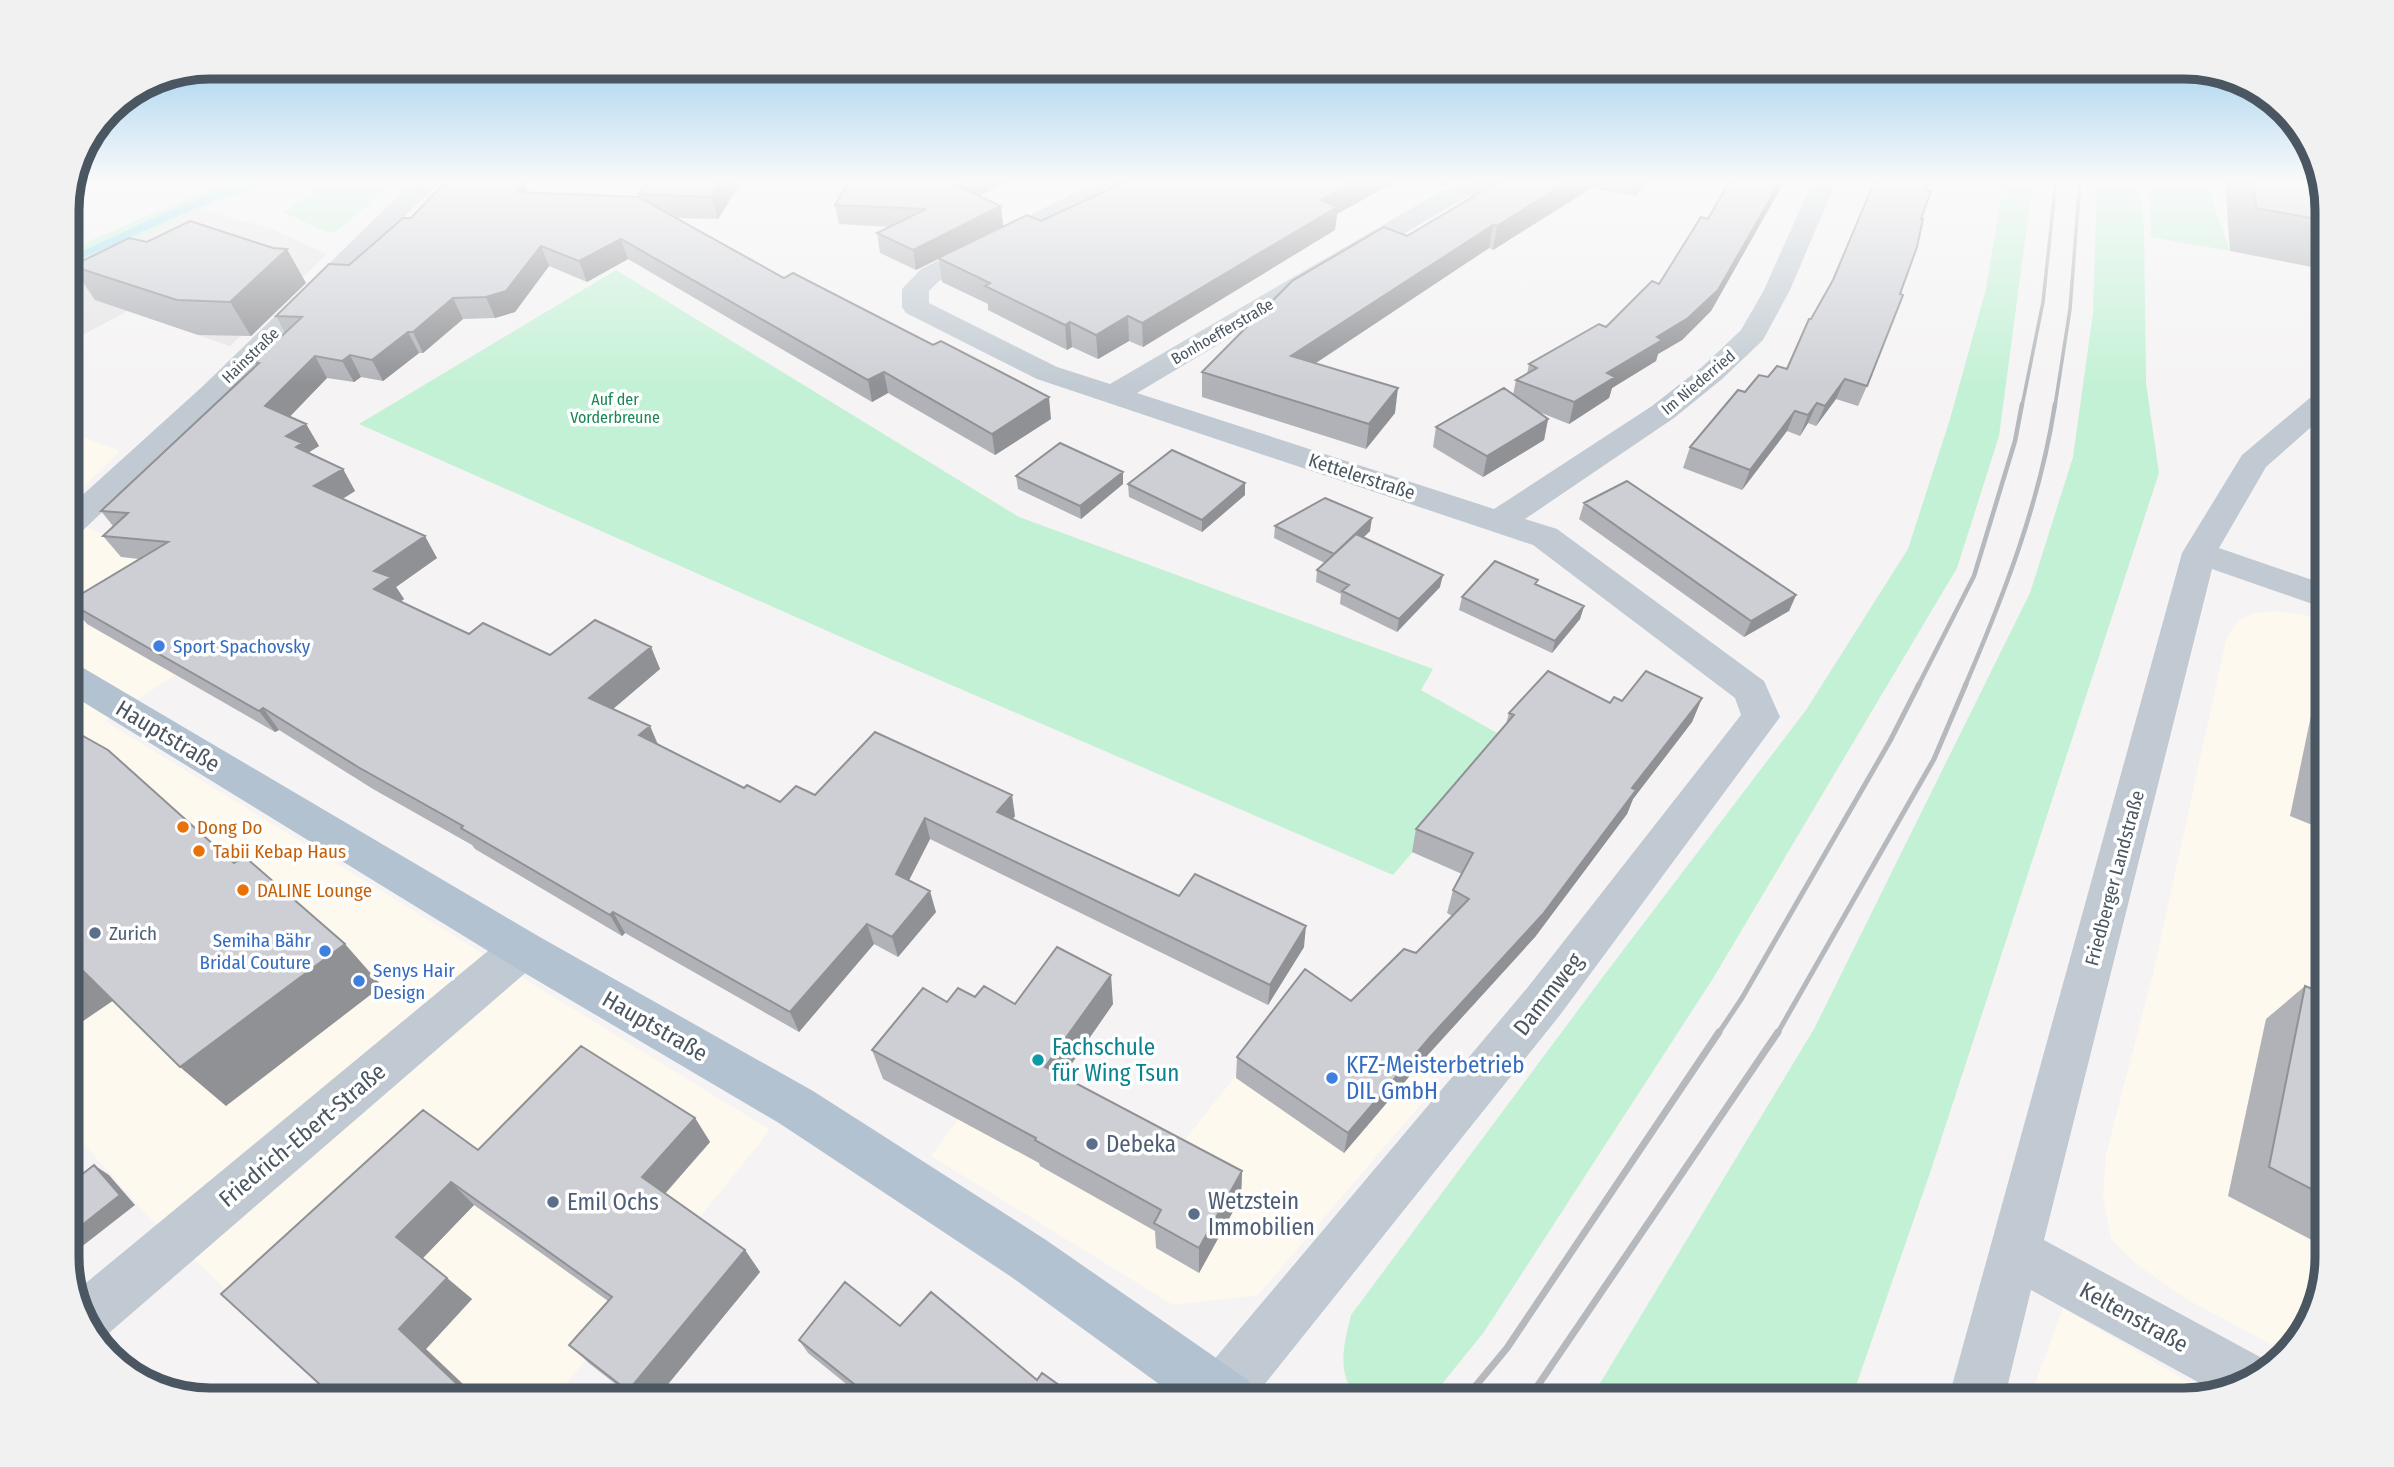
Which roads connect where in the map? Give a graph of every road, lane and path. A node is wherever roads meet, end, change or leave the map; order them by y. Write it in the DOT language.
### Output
graph roads {
  1 [pos="359,248"];
  2 [pos="983,248"];
  3 [pos="1362,248"];
  4 [pos="1795,248"];
  5 [pos="1111,396"];
  6 [pos="2315,408"];
  7 [pos="79,516"];
  8 [pos="1499,521"];
  9 [pos="2199,553"];
  10 [pos="2315,593"];
  11 [pos="79,682"];
  12 [pos="1761,717"];
  13 [pos="522,950"];
  14 [pos="2017,1252"];
  15 [pos="91,1313"];
  16 [pos="2241,1375"];
  17 [pos="1210,1388"];
  18 [pos="1232,1388"];
  19 [pos="1980,1388"];
  1 -- 7 [label="street, Hainstraße"];
  2 -- 5 [label="street, Kettelerstraße"];
  3 -- 5 [label="street, Bonhoefferstraße"];
  4 -- 8 [label="street, Im Niederried"];
  5 -- 8 [label="street, Kettelerstraße"];
  6 -- 9 [label="street, Friedberger Landstraße"];
  8 -- 12 [label="street, Kettelerstraße"];
  9 -- 10 [label="street"];
  9 -- 14 [label="street, Friedberger Landstraße"];
  11 -- 13 [label="main road, Hauptstraße"];
  12 -- 18 [label="street, Dammweg"];
  13 -- 15 [label="street, Friedrich-Ebert-Straße"];
  13 -- 17 [label="main road, Hauptstraße"];
  14 -- 16 [label="street, Keltenstraße"];
  14 -- 19 [label="street, Friedberger Landstraße"];
}
